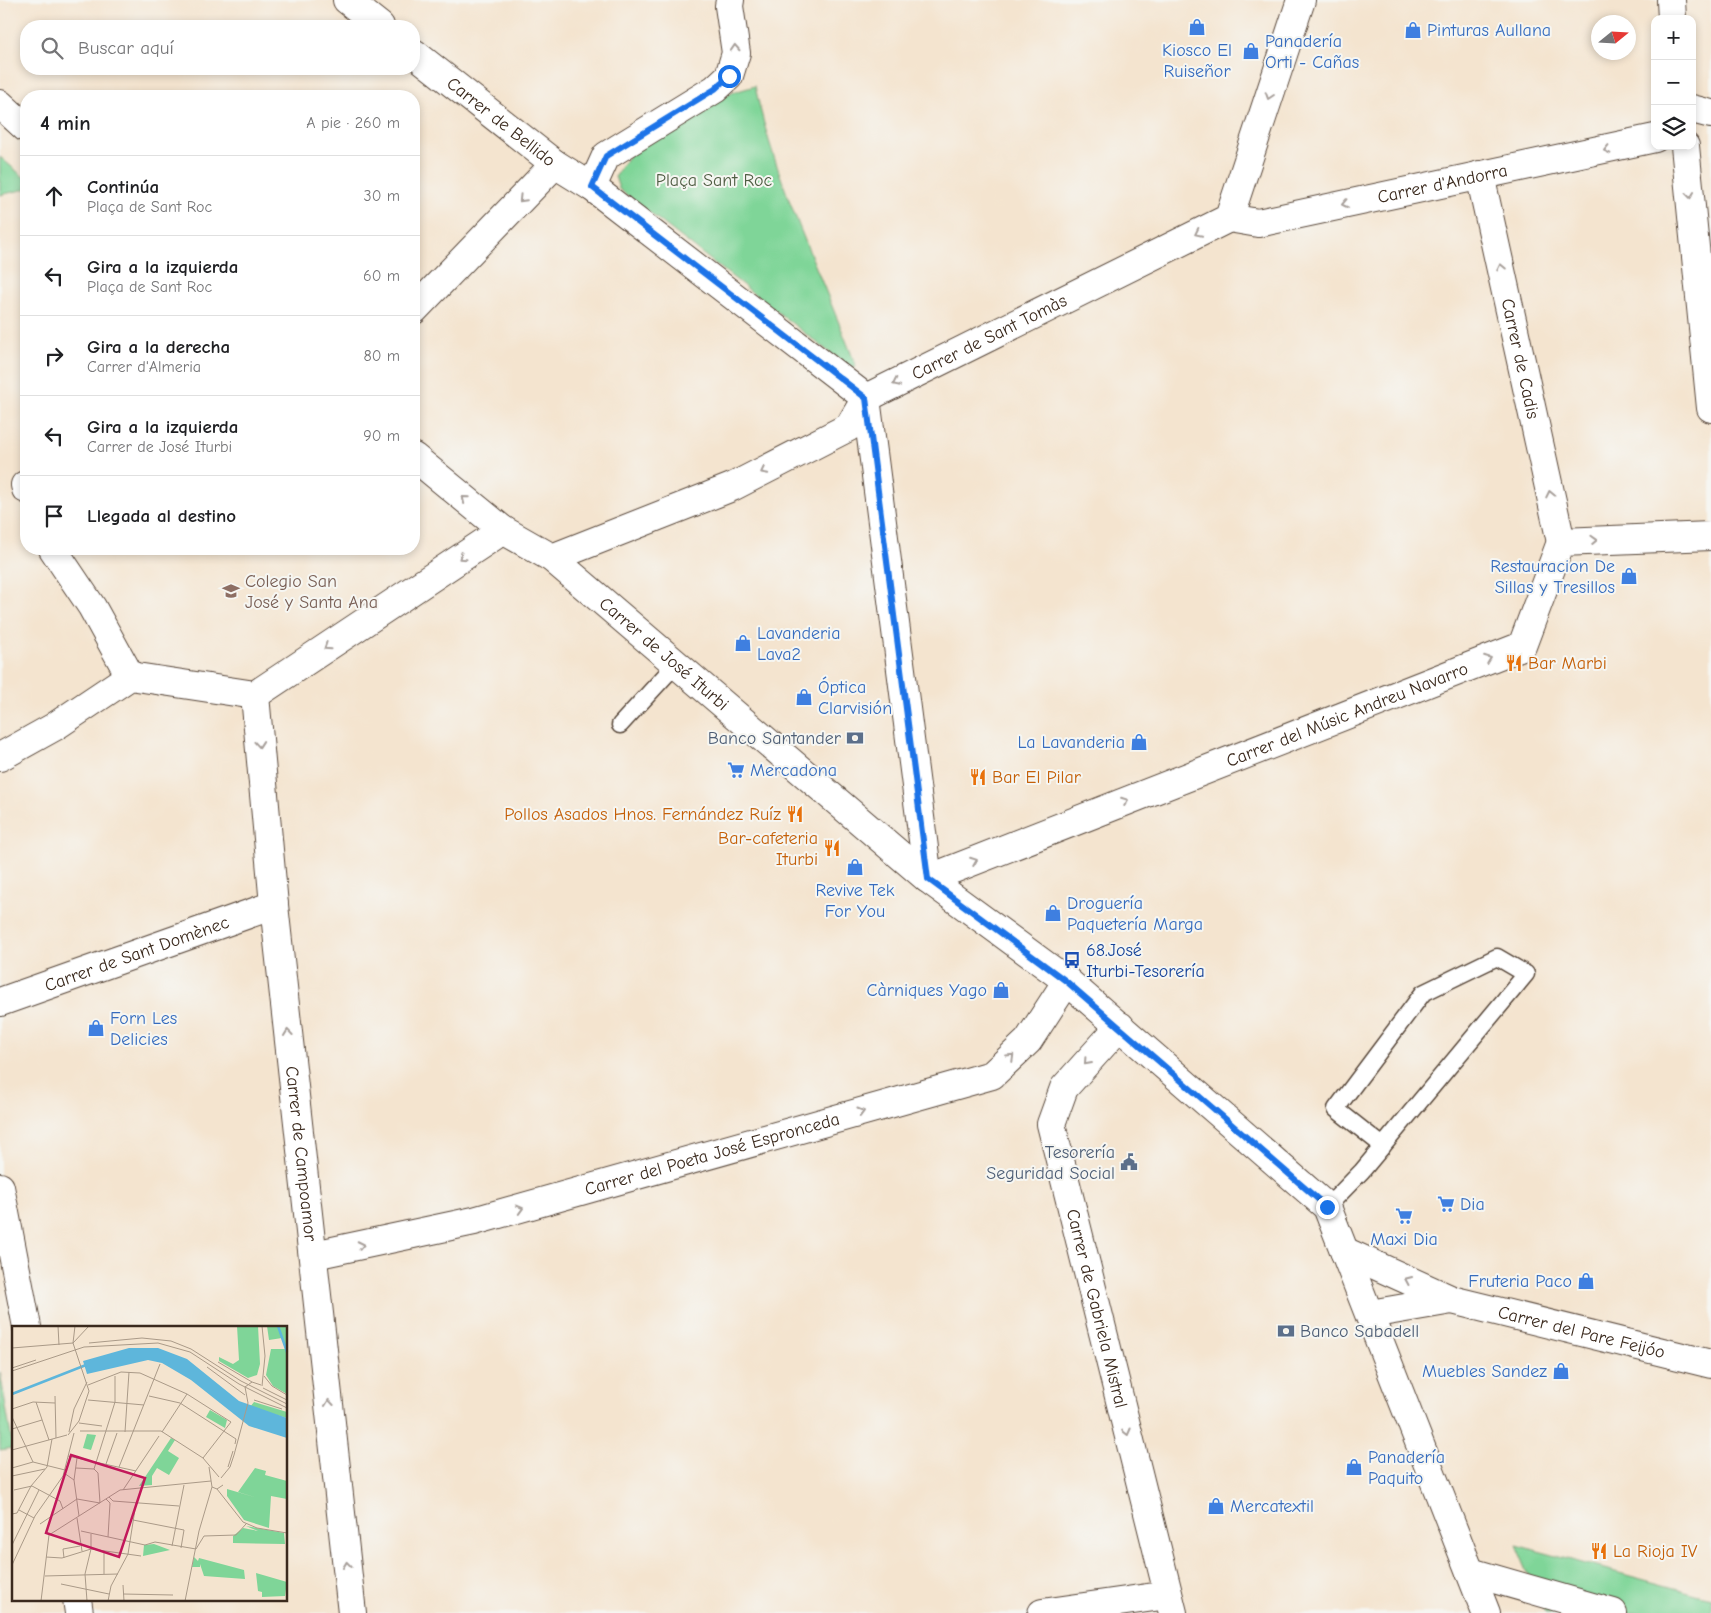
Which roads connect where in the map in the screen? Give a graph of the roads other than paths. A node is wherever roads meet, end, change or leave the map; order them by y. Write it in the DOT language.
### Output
graph roads {
  1 [pos="347,0"];
  2 [pos="730,0"];
  3 [pos="1301,0"];
  4 [pos="1671,0"];
  5 [pos="1672,15"];
  6 [pos="372,20"];
  7 [pos="420,57"];
  8 [pos="0,104"];
  9 [pos="1696,110"];
  10 [pos="1711,114"];
  11 [pos="20,122"];
  12 [pos="1651,139"];
  13 [pos="1685,150"];
  14 [pos="556,164"];
  15 [pos="1480,175"];
  16 [pos="592,187"];
  17 [pos="1229,218"];
  18 [pos="420,304"];
  19 [pos="866,398"];
  20 [pos="1711,408"];
  21 [pos="420,462"];
  22 [pos="503,530"];
  23 [pos="1711,536"];
  24 [pos="1561,542"];
  25 [pos="57,555"];
  26 [pos="552,558"];
  27 [pos="676,664"];
  28 [pos="130,676"];
  29 [pos="255,695"];
  30 [pos="620,725"];
  31 [pos="0,757"];
  32 [pos="928,879"];
  33 [pos="274,905"];
  34 [pos="1066,981"];
  35 [pos="0,1002"];
  36 [pos="1120,1026"];
  37 [pos="1383,1146"];
  38 [pos="0,1187"];
  39 [pos="1327,1207"];
  40 [pos="1344,1251"];
  41 [pos="314,1255"];
  42 [pos="9,1282"];
  43 [pos="1452,1300"];
  44 [pos="1370,1314"];
  45 [pos="27,1326"];
  46 [pos="1711,1364"];
  47 [pos="1470,1572"];
  48 [pos="77,1600"];
  49 [pos="1170,1604"];
  50 [pos="79,1613"];
  51 [pos="352,1613"];
  52 [pos="1042,1613"];
  53 [pos="1486,1613"];
  54 [pos="1613,1613"];
  1 -- 6 [label="street"];
  16 -- 2 [label="street, one-way"];
  3 -- 17 [label="street, one-way"];
  4 -- 5 [label="street"];
  7 -- 14 [label="street, Carrer de Bellido"];
  8 -- 11 [label="street"];
  9 -- 10 [label="street"];
  12 -- 15 [label="street, Carrer d'Andorra, one-way"];
  13 -- 20 [label="street, one-way"];
  14 -- 16 [label="street, Carrer de Bellido"];
  14 -- 18 [label="street, one-way"];
  15 -- 17 [label="street, Carrer d'Andorra, one-way"];
  24 -- 15 [label="street, Carrer de Cadis, one-way"];
  16 -- 19 [label="street, Carrer de Bellido"];
  17 -- 19 [label="street, Carrer de Sant Tomàs, one-way"];
  19 -- 26 [label="street, one-way"];
  19 -- 32 [label="street"];
  22 -- 21 [label="street, Carrer de José Iturbi, one-way"];
  22 -- 26 [label="street, Carrer de José Iturbi"];
  22 -- 29 [label="street, one-way"];
  24 -- 23 [label="street, one-way"];
  32 -- 24 [label="street, Carrer del Músic Andreu Navarro, one-way"];
  25 -- 28 [label="street"];
  26 -- 27 [label="street, Carrer de José Iturbi"];
  27 -- 30 [label="lane"];
  27 -- 32 [label="street, Carrer de José Iturbi"];
  28 -- 29 [label="street"];
  28 -- 31 [label="street"];
  29 -- 33 [label="street, Carrer de Campoamor, one-way"];
  32 -- 34 [label="street, Carrer de José Iturbi"];
  33 -- 35 [label="street, Carrer de Sant Domènec"];
  41 -- 33 [label="street, Carrer de Campoamor, one-way"];
  34 -- 36 [label="street, Carrer de José Iturbi"];
  41 -- 34 [label="street, Carrer del Poeta José Espronceda, one-way"];
  36 -- 39 [label="street, Carrer de José Iturbi"];
  36 -- 49 [label="street, Carrer de Gabriela Mistral, one-way"];
  37 -- 37 [label="lane"];
  37 -- 39 [label="lane"];
  38 -- 42 [label="street"];
  39 -- 40 [label="street"];
  43 -- 40 [label="street, Carrer del Pare Feijóo, one-way"];
  40 -- 44 [label="street"];
  51 -- 41 [label="street, Carrer de Campoamor, one-way"];
  42 -- 45 [label="street"];
  43 -- 44 [label="street, Carrer del Pare Feijóo"];
  43 -- 46 [label="street, Carrer del Pare Feijóo"];
  44 -- 47 [label="street"];
  47 -- 53 [label="street"];
  47 -- 54 [label="street"];
  48 -- 50 [label="street"];
  49 -- 52 [label="street"];
}
